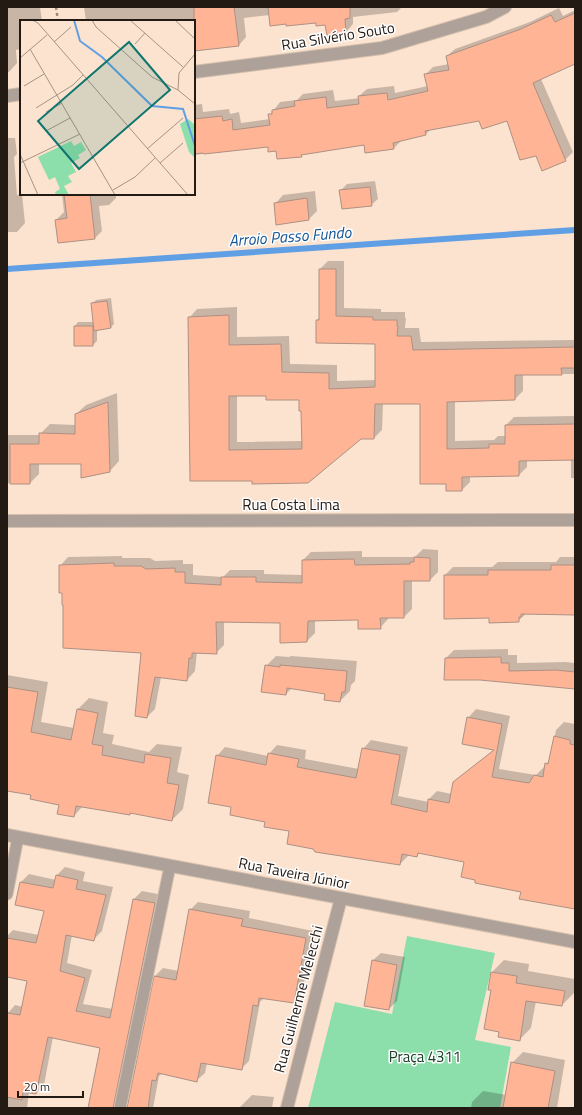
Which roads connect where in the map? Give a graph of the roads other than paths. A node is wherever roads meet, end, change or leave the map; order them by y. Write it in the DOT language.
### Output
graph roads {
  1 [pos="505,7"];
  2 [pos="195,72"];
  3 [pos="20,94"];
  4 [pos="7,96"];
  5 [pos="575,520"];
  6 [pos="7,521"];
  7 [pos="13,836"];
  8 [pos="170,866"];
  9 [pos="7,894"];
  10 [pos="341,898"];
  11 [pos="575,942"];
  12 [pos="120,1108"];
  13 [pos="286,1108"];
  1 -- 2 [label="street, Rua Silvério Souto"];
  3 -- 4 [label="street"];
  5 -- 6 [label="street, Rua Costa Lima"];
  7 -- 8 [label="street, Rua Taveira Júnior"];
  7 -- 9 [label="lane"];
  8 -- 10 [label="street, Rua Taveira Júnior"];
  8 -- 12 [label="lane"];
  10 -- 11 [label="street, Rua Taveira Júnior"];
  10 -- 13 [label="street, Rua Guilherme Melecchi"];
}
